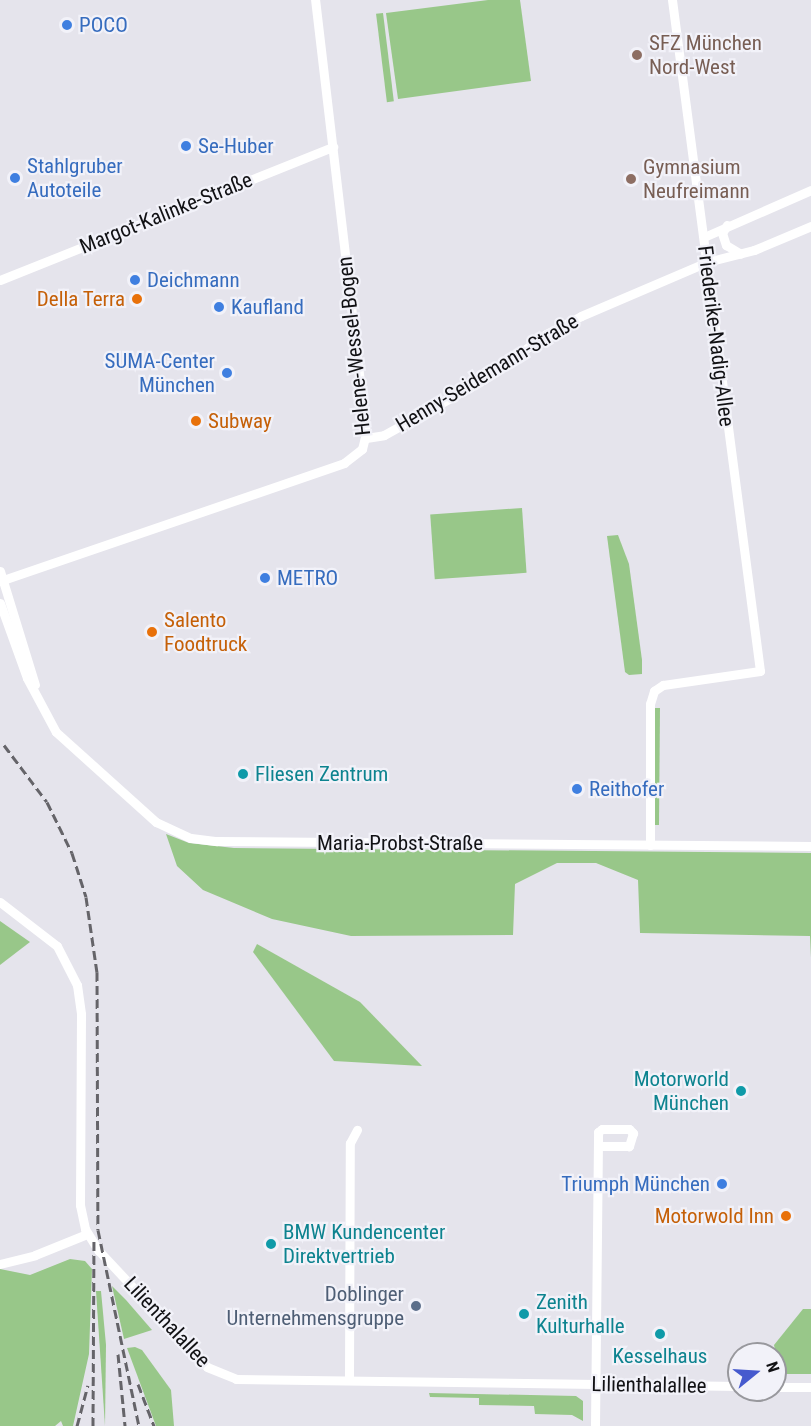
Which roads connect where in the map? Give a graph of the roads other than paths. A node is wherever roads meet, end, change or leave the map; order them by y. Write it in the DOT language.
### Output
graph roads {
  1 [pos="315,0"];
  2 [pos="672,0"];
  3 [pos="333,147"];
  4 [pos="811,190"];
  5 [pos="728,224"];
  6 [pos="811,226"];
  7 [pos="704,237"];
  8 [pos="741,254"];
  9 [pos="707,262"];
  10 [pos="0,280"];
  11 [pos="366,438"];
  12 [pos="1,578"];
  13 [pos="0,603"];
  14 [pos="41,708"];
  15 [pos="650,845"];
  16 [pos="811,846"];
  17 [pos="0,902"];
  18 [pos="357,1130"];
  19 [pos="598,1146"];
  20 [pos="87,1234"];
  21 [pos="0,1264"];
  22 [pos="349,1378"];
  23 [pos="596,1384"];
  24 [pos="727,1386"];
  25 [pos="787,1387"];
  26 [pos="811,1387"];
  27 [pos="595,1426"];
  1 -- 3 [label="street, Helene-Wessel-Bogen"];
  2 -- 7 [label="street, Friederike-Nadig-Allee"];
  3 -- 10 [label="street, Margot-Kalinke-Straße"];
  3 -- 11 [label="street, Helene-Wessel-Bogen"];
  4 -- 5 [label="street"];
  5 -- 7 [label="street"];
  5 -- 8 [label="street"];
  6 -- 8 [label="street, Henny-Seidemann-Straße"];
  7 -- 9 [label="street, Friederike-Nadig-Allee"];
  8 -- 9 [label="street, Henny-Seidemann-Straße"];
  9 -- 11 [label="street, Henny-Seidemann-Straße"];
  9 -- 15 [label="street, Friederike-Nadig-Allee"];
  11 -- 12 [label="street, Helene-Wessel-Bogen"];
  12 -- 14 [label="street, Maria-Probst-Straße"];
  13 -- 14 [label="street, Maria-Probst-Straße"];
  14 -- 15 [label="street, Maria-Probst-Straße"];
  15 -- 16 [label="street, Maria-Probst-Straße"];
  17 -- 20 [label="street, Lilienthalallee"];
  18 -- 22 [label="street"];
  19 -- 19 [label="street"];
  19 -- 23 [label="street"];
  20 -- 21 [label="street"];
  20 -- 22 [label="street, Lilienthalallee"];
  22 -- 23 [label="street, Lilienthalallee"];
  23 -- 24 [label="street, Lilienthalallee"];
  23 -- 27 [label="street"];
  25 -- 26 [label="street"];
}
